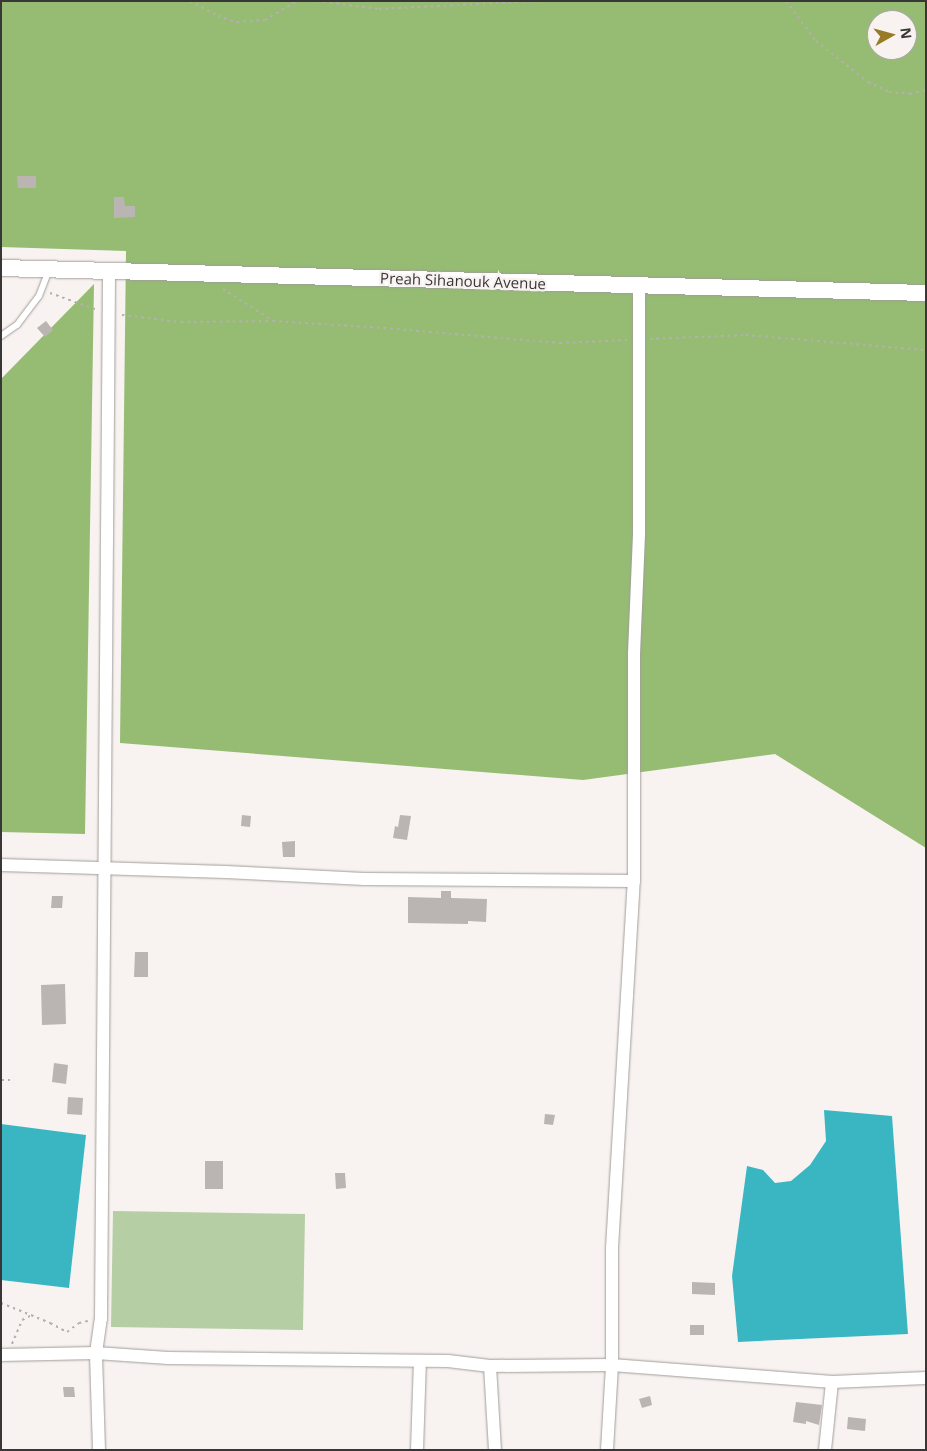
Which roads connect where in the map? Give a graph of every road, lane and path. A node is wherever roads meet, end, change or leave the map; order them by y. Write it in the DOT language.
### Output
graph roads {
  1 [pos="190,1"];
  2 [pos="297,1"];
  3 [pos="317,1"];
  4 [pos="539,1"];
  5 [pos="786,1"];
  6 [pos="926,90"];
  7 [pos="1,268"];
  8 [pos="49,270"];
  9 [pos="109,272"];
  10 [pos="200,274"];
  11 [pos="639,286"];
  12 [pos="41,290"];
  13 [pos="926,293"];
  14 [pos="109,314"];
  15 [pos="273,321"];
  16 [pos="1,336"];
  17 [pos="639,339"];
  18 [pos="926,350"];
  19 [pos="1,865"];
  20 [pos="103,867"];
  21 [pos="634,881"];
  22 [pos="1,1080"];
  23 [pos="12,1080"];
  24 [pos="1,1303"];
  25 [pos="30,1316"];
  26 [pos="101,1319"];
  27 [pos="96,1353"];
  28 [pos="5,1355"];
  29 [pos="420,1361"];
  30 [pos="612,1365"];
  31 [pos="490,1366"];
  32 [pos="926,1378"];
  33 [pos="832,1382"];
  34 [pos="99,1450"];
  35 [pos="417,1450"];
  36 [pos="495,1450"];
  37 [pos="607,1450"];
  38 [pos="825,1450"];
  1 -- 2 [label="path"];
  3 -- 4 [label="path"];
  5 -- 6 [label="path"];
  7 -- 8 [label="street, Preah Sihanouk Avenue"];
  8 -- 9 [label="street, Preah Sihanouk Avenue"];
  8 -- 12 [label="lane"];
  9 -- 10 [label="street, Preah Sihanouk Avenue"];
  9 -- 14 [label="street"];
  10 -- 11 [label="street, Preah Sihanouk Avenue"];
  10 -- 15 [label="path"];
  11 -- 13 [label="street, Preah Sihanouk Avenue"];
  11 -- 17 [label="street"];
  12 -- 14 [label="path"];
  12 -- 16 [label="lane"];
  14 -- 15 [label="path"];
  14 -- 20 [label="street"];
  15 -- 17 [label="path"];
  17 -- 18 [label="path"];
  17 -- 21 [label="street"];
  19 -- 20 [label="street"];
  20 -- 21 [label="street"];
  20 -- 26 [label="street"];
  21 -- 30 [label="street"];
  22 -- 23 [label="path"];
  24 -- 25 [label="path"];
  25 -- 26 [label="path"];
  25 -- 28 [label="path"];
  26 -- 27 [label="street"];
  27 -- 28 [label="street"];
  27 -- 29 [label="street"];
  27 -- 34 [label="street"];
  29 -- 31 [label="street"];
  29 -- 35 [label="street"];
  30 -- 31 [label="street"];
  30 -- 33 [label="street"];
  30 -- 37 [label="street"];
  31 -- 36 [label="street"];
  32 -- 33 [label="street"];
  33 -- 38 [label="street"];
}
